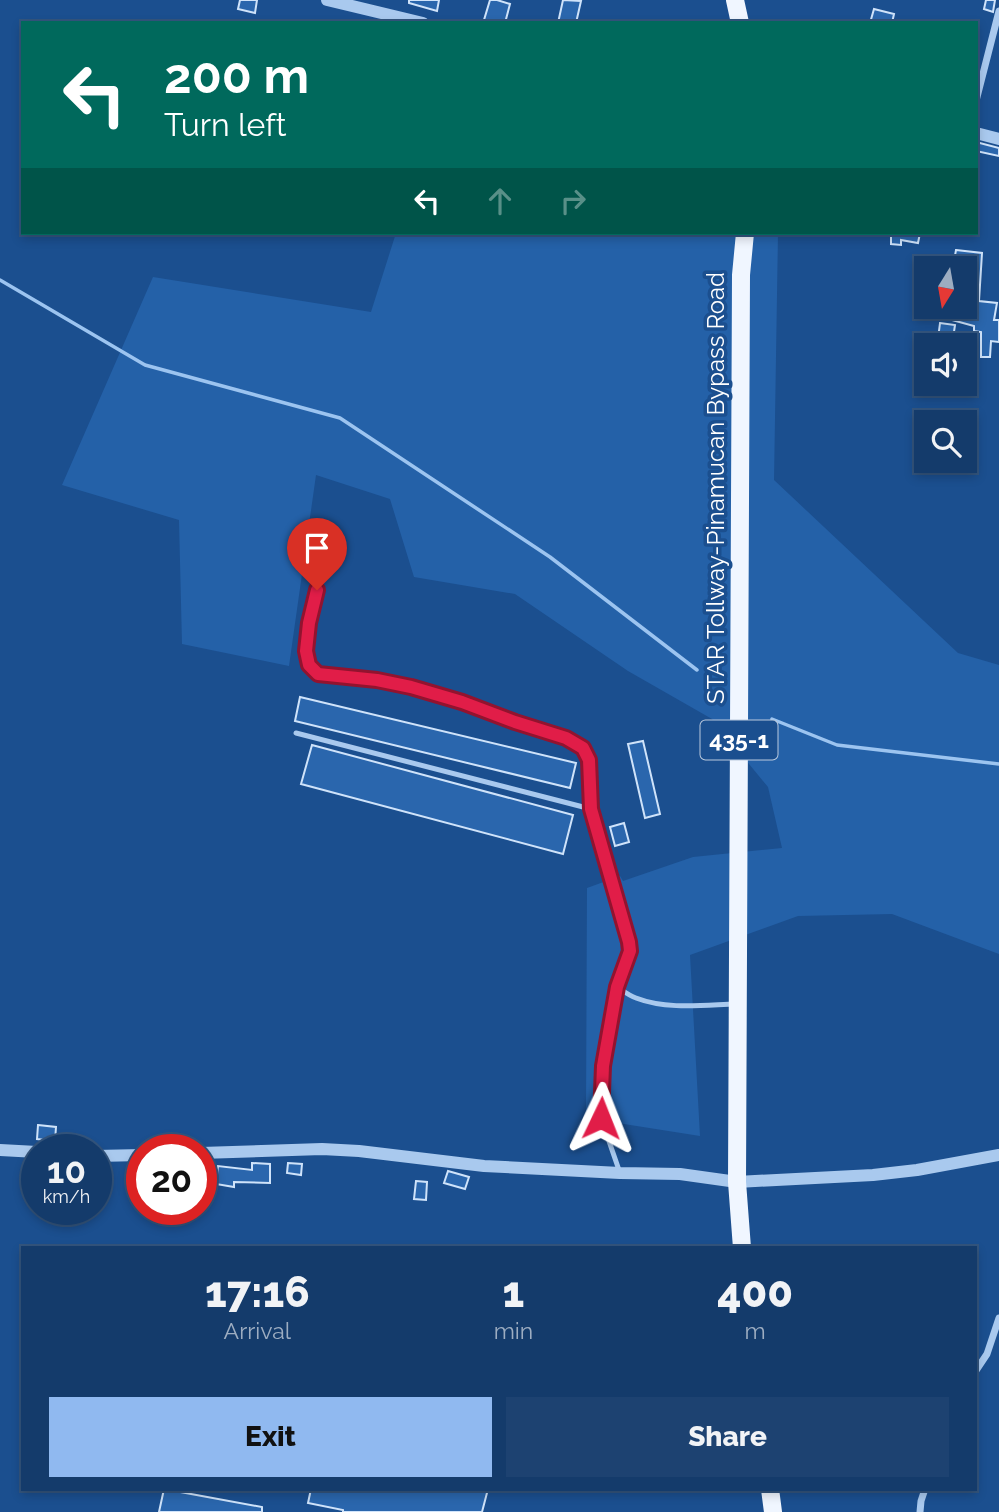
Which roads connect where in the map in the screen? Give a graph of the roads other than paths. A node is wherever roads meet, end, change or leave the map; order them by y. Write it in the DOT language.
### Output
graph roads {
  1 [pos="327,0"];
  2 [pos="735,0"];
  3 [pos="999,10"];
  4 [pos="416,21"];
  5 [pos="740,21"];
  6 [pos="978,93"];
  7 [pos="978,134"];
  8 [pos="999,139"];
  9 [pos="745,235"];
  10 [pos="317,590"];
  11 [pos="296,733"];
  12 [pos="591,809"];
  13 [pos="617,987"];
  14 [pos="737,1004"];
  15 [pos="0,1150"];
  16 [pos="21,1151"];
  17 [pos="217,1152"];
  18 [pos="999,1155"];
  19 [pos="620,1173"];
  20 [pos="737,1181"];
  21 [pos="742,1246"];
  22 [pos="999,1318"];
  23 [pos="977,1369"];
  24 [pos="770,1491"];
  25 [pos="924,1491"];
  26 [pos="773,1512"];
  27 [pos="920,1512"];
  1 -- 4 [label="street"];
  2 -- 5 [label="main road"];
  3 -- 6 [label="street"];
  7 -- 8 [label="street"];
  9 -- 14 [label="main road, STAR Tollway-Pinamucan Bypass Road / 435-1"];
  10 -- 12 [label="lane"];
  11 -- 12 [label="lane"];
  12 -- 13 [label="lane"];
  13 -- 14 [label="lane"];
  13 -- 19 [label="lane"];
  14 -- 20 [label="main road, STAR Tollway-Pinamucan Bypass Road / 435-1"];
  15 -- 16 [label="street"];
  17 -- 19 [label="street"];
  18 -- 20 [label="street"];
  19 -- 20 [label="street"];
  20 -- 21 [label="main road, STAR Tollway-Pinamucan Bypass Road / 435-1"];
  22 -- 23 [label="street"];
  24 -- 26 [label="main road"];
  25 -- 27 [label="street"];
}
